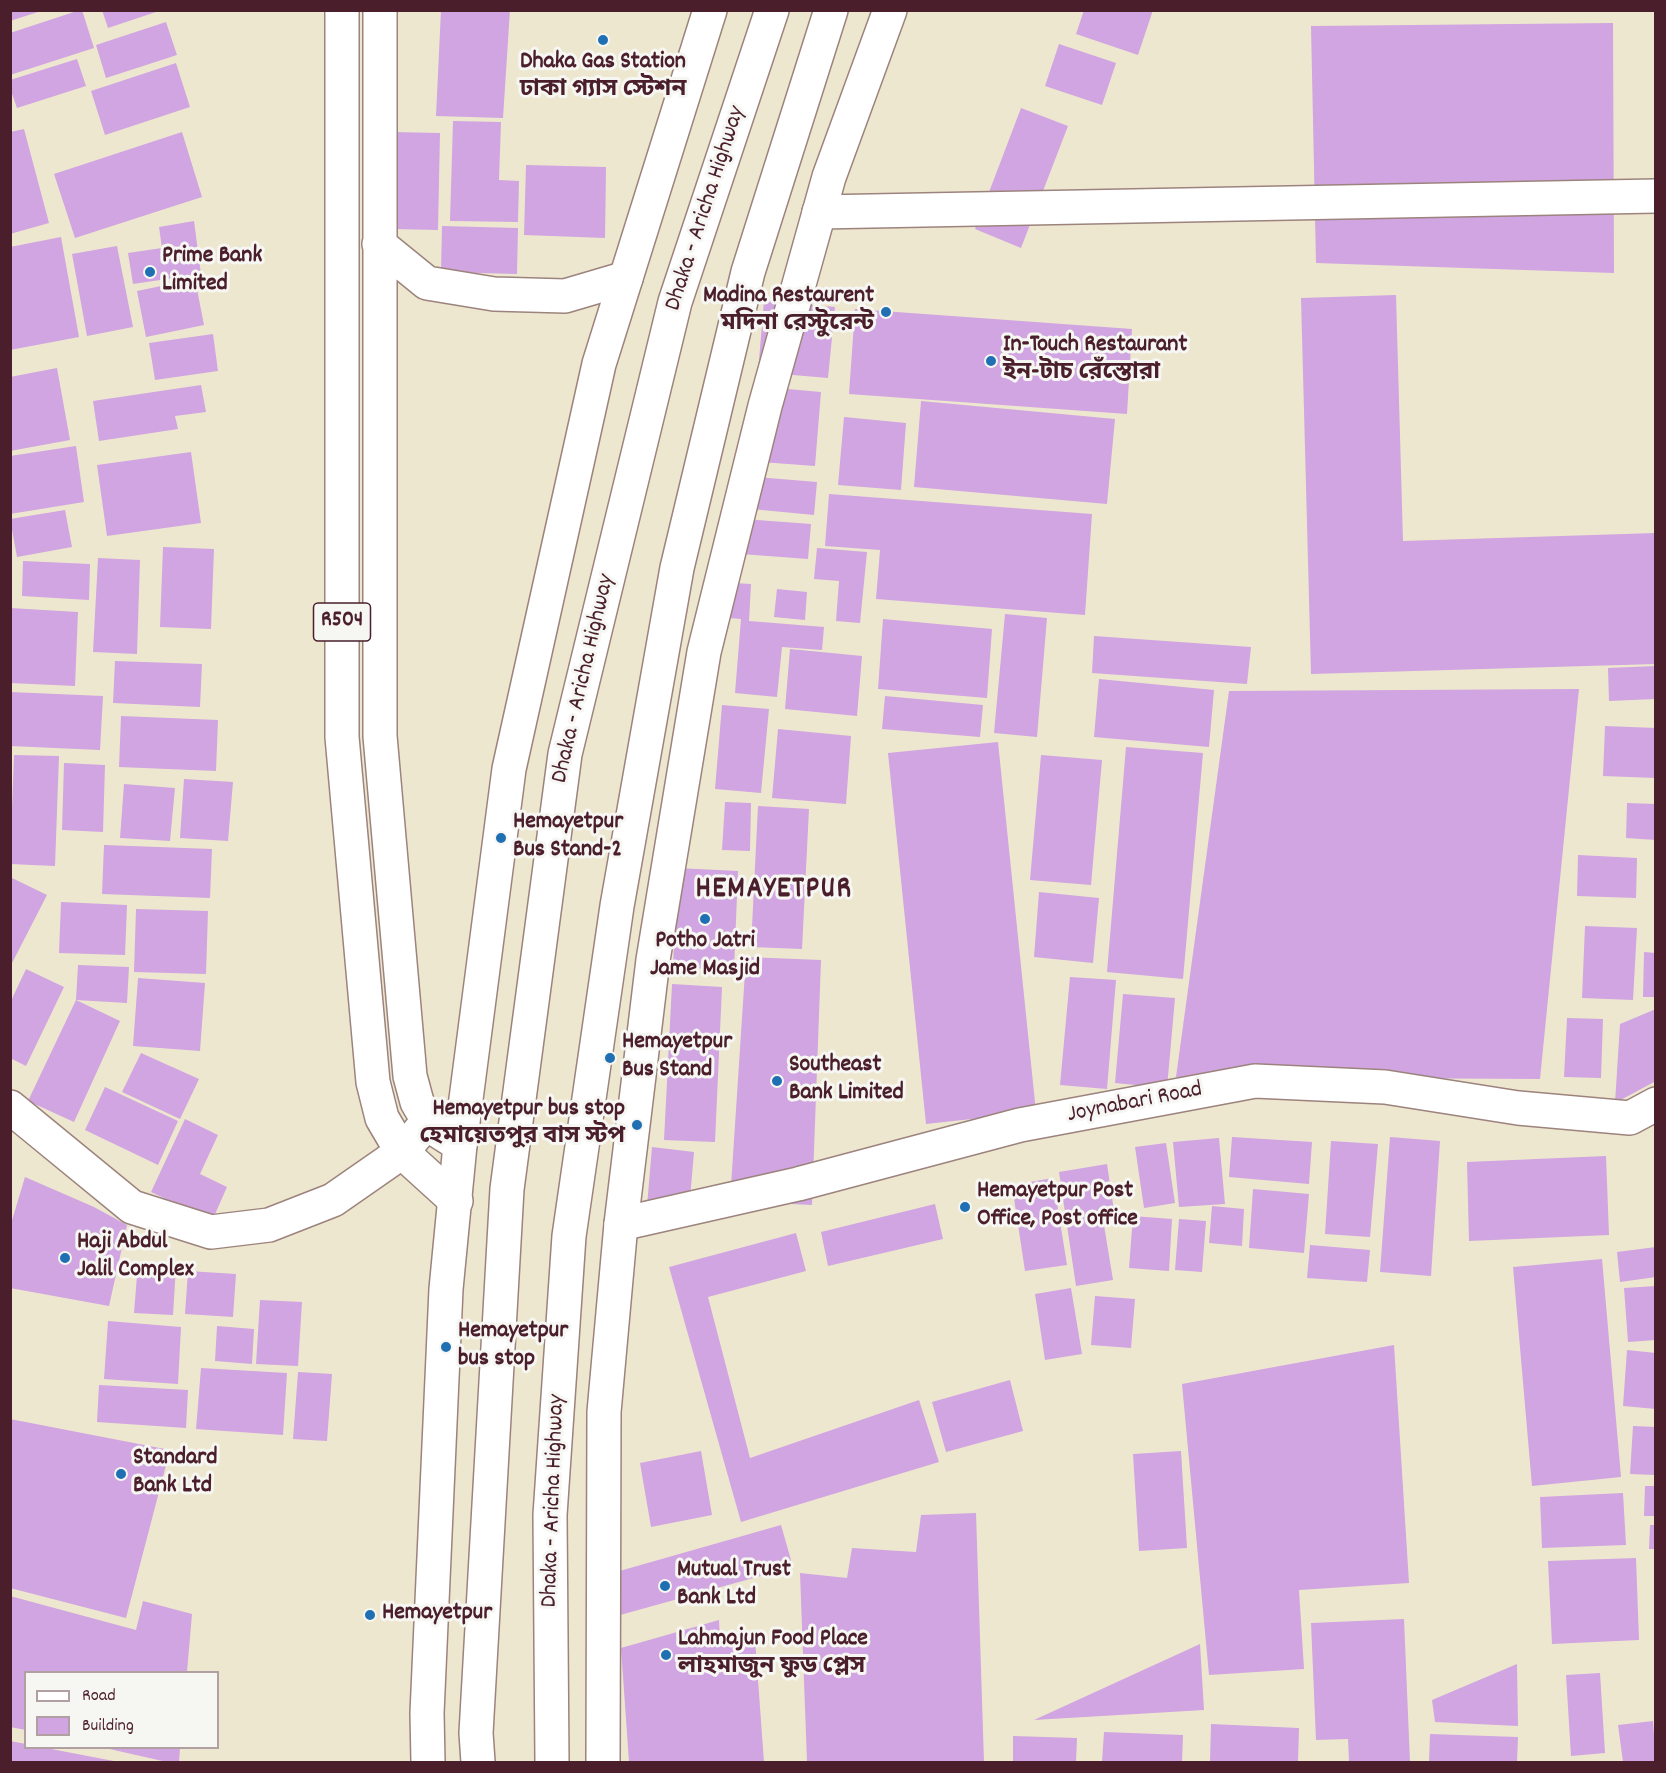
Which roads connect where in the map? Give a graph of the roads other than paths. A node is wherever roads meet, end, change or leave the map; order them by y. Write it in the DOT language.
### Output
graph roads {
  1 [pos="342,10"];
  2 [pos="380,10"];
  3 [pos="710,10"];
  4 [pos="772,10"];
  5 [pos="831,10"];
  6 [pos="890,10"];
  7 [pos="1656,196"];
  8 [pos="819,212"];
  9 [pos="379,244"];
  10 [pos="626,278"];
  11 [pos="1656,1104"];
  12 [pos="10,1107"];
  13 [pos="428,1121"];
  14 [pos="460,1144"];
  15 [pos="402,1152"];
  16 [pos="456,1201"];
  17 [pos="621,1224"];
  18 [pos="428,1762"];
  19 [pos="478,1762"];
  20 [pos="552,1762"];
  21 [pos="603,1762"];
  1 -- 15 [label="main road, R504"];
  2 -- 9 [label="main road, R504"];
  3 -- 10 [label="main road"];
  4 -- 19 [label="main road, Dhaka - Aricha Highway"];
  5 -- 20 [label="main road, Dhaka - Aricha Highway"];
  6 -- 8 [label="main road"];
  7 -- 8 [label="main road"];
  8 -- 17 [label="main road"];
  9 -- 10 [label="main road"];
  9 -- 13 [label="main road, R504"];
  10 -- 14 [label="main road"];
  11 -- 17 [label="main road, Joynabari Road"];
  12 -- 15 [label="main road"];
  13 -- 14 [label="main road, R504"];
  13 -- 15 [label="main road"];
  14 -- 16 [label="main road"];
  15 -- 16 [label="main road, R504"];
  16 -- 18 [label="main road"];
  17 -- 21 [label="main road"];
}
